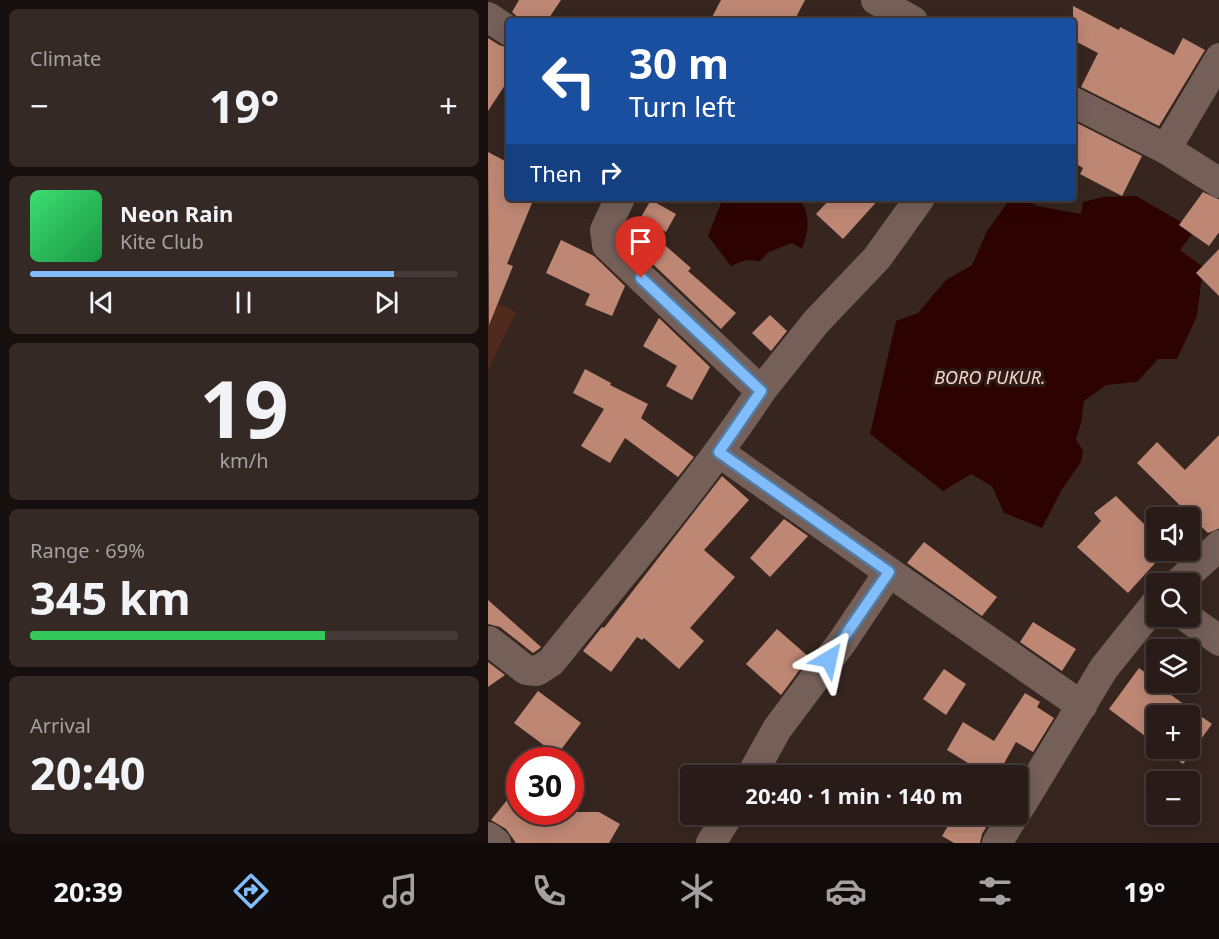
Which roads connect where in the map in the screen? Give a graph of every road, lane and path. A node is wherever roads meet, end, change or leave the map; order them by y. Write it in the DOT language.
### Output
graph roads {
  1 [pos="498,0"];
  2 [pos="876,0"];
  3 [pos="488,15"];
  4 [pos="908,18"];
  5 [pos="506,29"];
  6 [pos="1220,58"];
  7 [pos="1076,104"];
  8 [pos="1166,149"];
  9 [pos="1220,183"];
  10 [pos="619,201"];
  11 [pos="918,201"];
  12 [pos="761,391"];
  13 [pos="719,452"];
  14 [pos="1220,545"];
  15 [pos="889,572"];
  16 [pos="1189,573"];
  17 [pos="1146,616"];
  18 [pos="1200,627"];
  19 [pos="489,641"];
  20 [pos="1220,641"];
  21 [pos="1082,706"];
  22 [pos="757,765"];
  23 [pos="1028,794"];
  24 [pos="722,825"];
  25 [pos="1008,825"];
  26 [pos="488,837"];
  27 [pos="496,843"];
  28 [pos="711,843"];
  29 [pos="997,843"];
  1 -- 3 [label="street"];
  2 -- 4 [label="street"];
  3 -- 5 [label="street"];
  6 -- 8 [label="street"];
  7 -- 8 [label="street"];
  8 -- 9 [label="street"];
  10 -- 12 [label="street"];
  11 -- 12 [label="street"];
  12 -- 13 [label="street"];
  13 -- 15 [label="street"];
  13 -- 19 [label="street"];
  14 -- 16 [label="street"];
  15 -- 21 [label="street"];
  15 -- 22 [label="street"];
  17 -- 21 [label="street"];
  18 -- 20 [label="street"];
  21 -- 23 [label="street"];
  24 -- 28 [label="street"];
  25 -- 29 [label="street"];
  26 -- 27 [label="street"];
}
